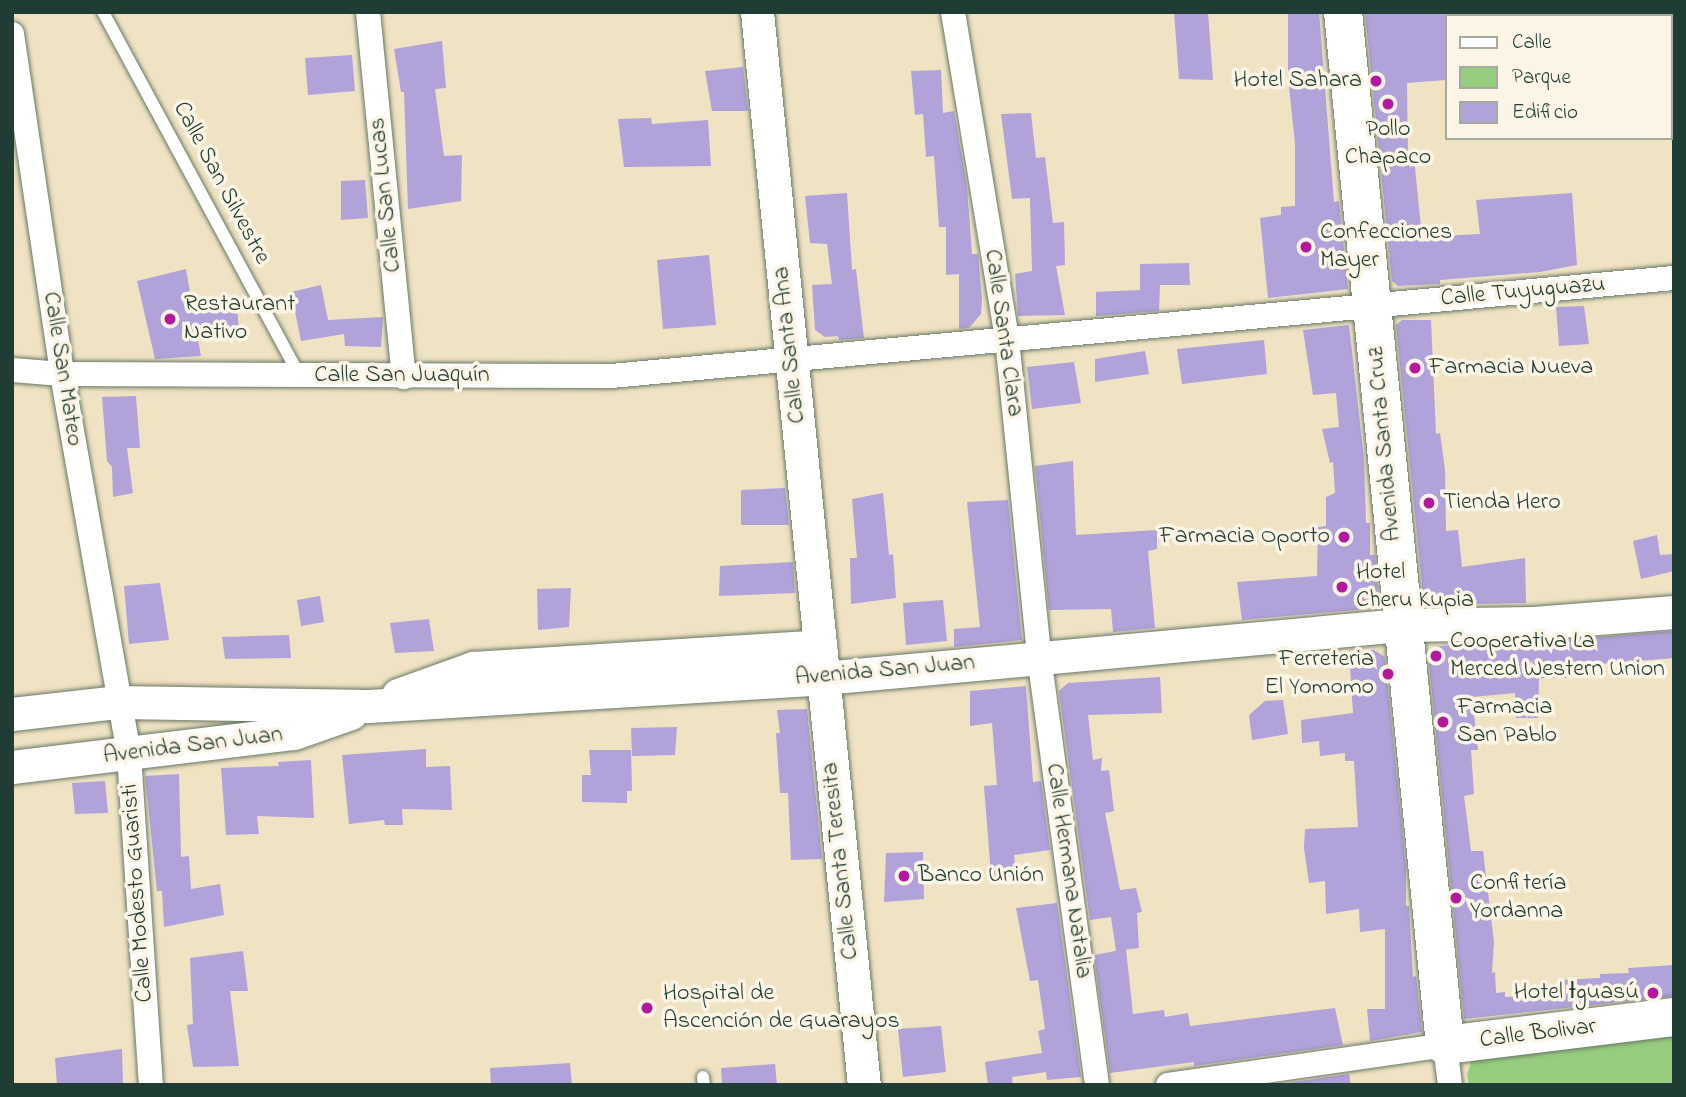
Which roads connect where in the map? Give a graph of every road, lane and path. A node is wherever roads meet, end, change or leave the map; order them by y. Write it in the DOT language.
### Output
graph roads {
  1 [pos="103,12"];
  2 [pos="368,12"];
  3 [pos="757,12"];
  4 [pos="953,12"];
  5 [pos="1343,12"];
  6 [pos="12,34"];
  7 [pos="1674,278"];
  8 [pos="1373,306"];
  9 [pos="1007,339"];
  10 [pos="792,359"];
  11 [pos="12,370"];
  12 [pos="62,374"];
  13 [pos="300,376"];
  14 [pos="404,377"];
  15 [pos="1674,612"];
  16 [pos="1401,625"];
  17 [pos="1039,656"];
  18 [pos="822,662"];
  19 [pos="118,702"];
  20 [pos="369,706"];
  21 [pos="12,714"];
  22 [pos="129,755"];
  23 [pos="12,767"];
  24 [pos="1674,1017"];
  25 [pos="1445,1045"];
  26 [pos="151,1085"];
  27 [pos="864,1085"];
  28 [pos="1097,1085"];
  29 [pos="1168,1085"];
  30 [pos="1450,1085"];
  1 -- 13 [label="lane, Calle San Silvestre"];
  2 -- 14 [label="street, Calle San Lucas"];
  3 -- 10 [label="street, Calle Santa Ana"];
  4 -- 9 [label="street, Calle Santa Clara"];
  5 -- 8 [label="main road, Avenida Santa Cruz"];
  6 -- 12 [label="street, Calle San Mateo"];
  7 -- 8 [label="street, Calle Tuyuguazu"];
  8 -- 9 [label="street, Calle Tuyuguazu"];
  8 -- 16 [label="main road, Avenida Santa Cruz"];
  9 -- 10 [label="street, Calle San Juaquín"];
  9 -- 17 [label="street, Calle Santa Clara"];
  10 -- 14 [label="street, Calle San Juaquín"];
  10 -- 18 [label="street, Calle Santa Ana"];
  11 -- 12 [label="street, Calle San Juaquín"];
  12 -- 13 [label="street, Calle San Juaquín"];
  12 -- 19 [label="street, Calle San Mateo"];
  13 -- 14 [label="street, Calle San Juaquín"];
  15 -- 16 [label="street, Avenida San Juan"];
  16 -- 17 [label="street, Avenida San Juan"];
  16 -- 25 [label="main road, Avenida Santa Cruz"];
  17 -- 18 [label="street, Avenida San Juan"];
  17 -- 28 [label="street, Calle Hermana Natalia"];
  18 -- 20 [label="street, Avenida San Juan"];
  18 -- 27 [label="street, Calle Santa Teresita"];
  19 -- 20 [label="street, Avenida San Juan"];
  19 -- 21 [label="street, Avenida San Juan"];
  19 -- 22 [label="street, Calle Modesto Guaristi"];
  20 -- 22 [label="street, Avenida San Juan"];
  22 -- 23 [label="street, Avenida San Juan"];
  22 -- 26 [label="street, Calle Modesto Guaristi"];
  24 -- 25 [label="main road, Calle Bolivar"];
  25 -- 29 [label="street"];
  25 -- 30 [label="street, Avenida Santa Cruz"];
}
